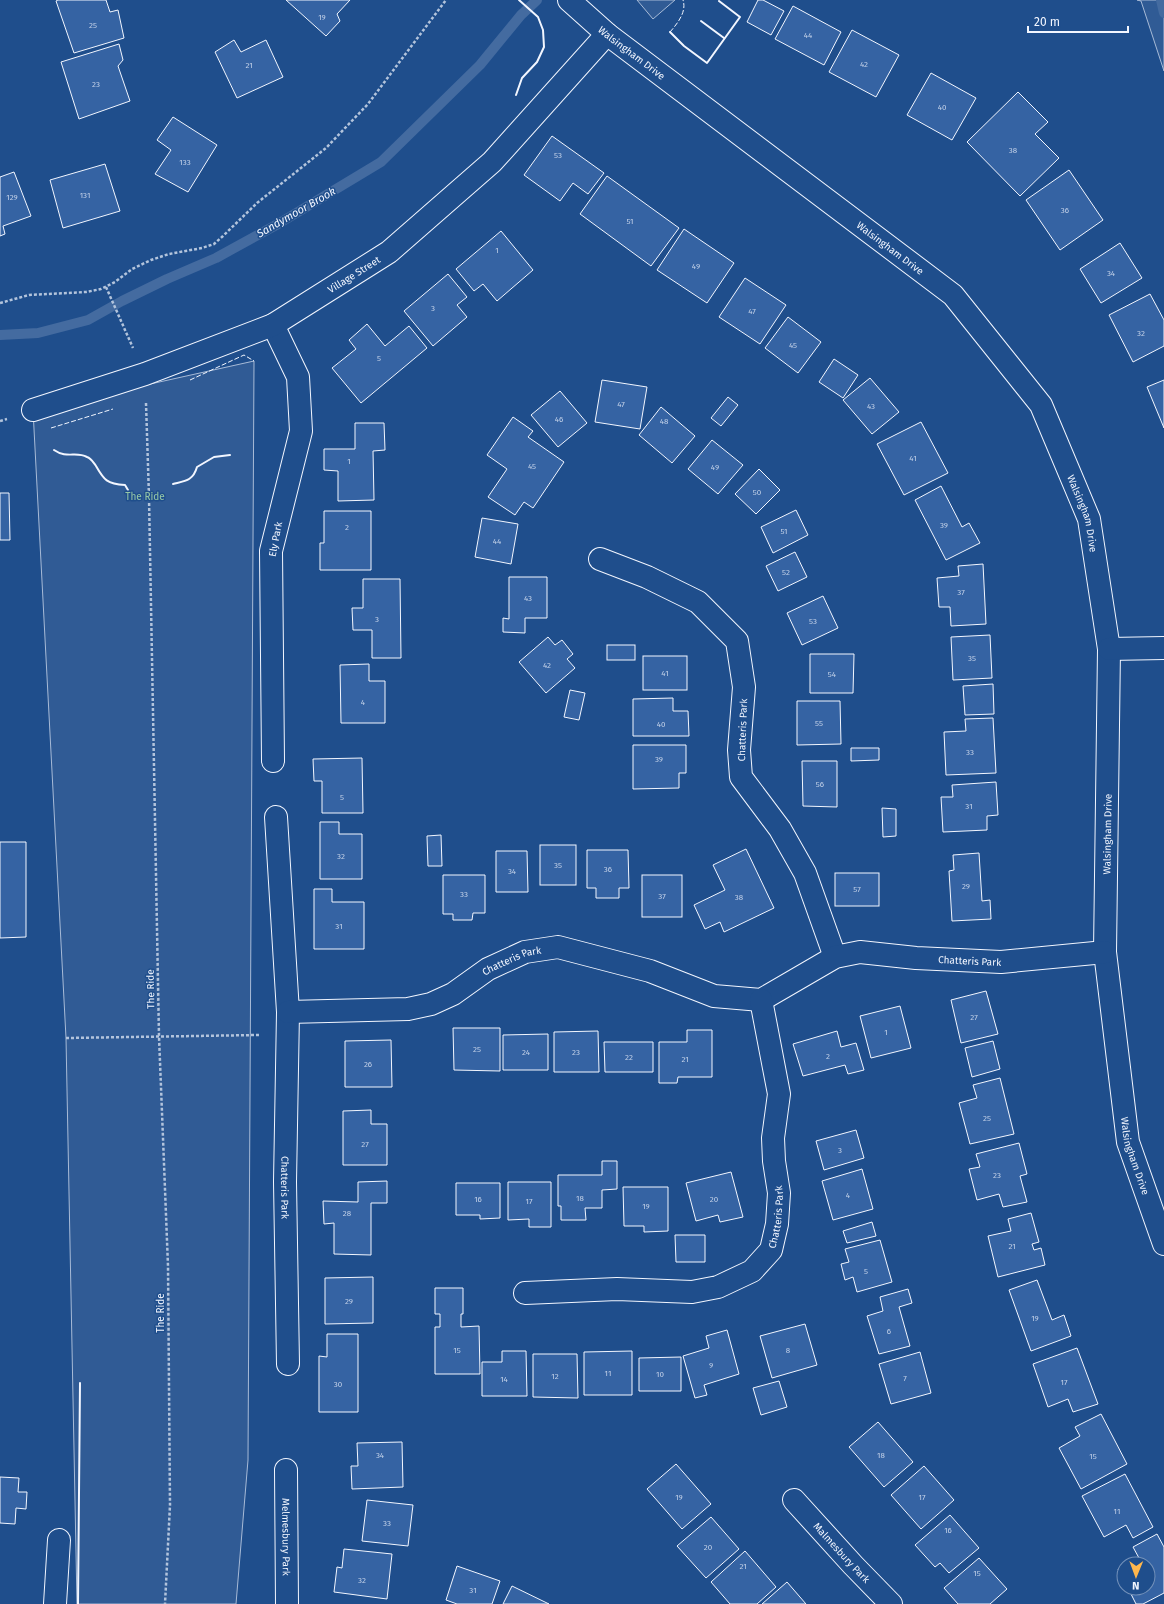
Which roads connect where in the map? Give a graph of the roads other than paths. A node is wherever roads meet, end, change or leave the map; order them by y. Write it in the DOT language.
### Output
graph roads {
  1 [pos="571,2"];
  2 [pos="607,34"];
  3 [pos="273,325"];
  4 [pos="33,410"];
  5 [pos="600,559"];
  6 [pos="1164,648"];
  7 [pos="1109,649"];
  8 [pos="273,761"];
  9 [pos="276,817"];
  10 [pos="1105,952"];
  11 [pos="835,956"];
  12 [pos="761,1000"];
  13 [pos="288,1012"];
  14 [pos="1164,1244"];
  15 [pos="525,1293"];
  16 [pos="288,1364"];
  17 [pos="286,1470"];
  18 [pos="794,1500"];
  19 [pos="59,1540"];
  20 [pos="55,1604"];
  21 [pos="287,1604"];
  22 [pos="892,1604"];
  1 -- 2 [label="street, Walsingham Drive"];
  2 -- 3 [label="street, Village Street"];
  2 -- 7 [label="street, Walsingham Drive"];
  3 -- 4 [label="street, Village Street"];
  3 -- 8 [label="street, Ely Park"];
  5 -- 11 [label="street, Chatteris Park"];
  6 -- 7 [label="street"];
  7 -- 10 [label="street, Walsingham Drive"];
  9 -- 13 [label="street, Chatteris Park"];
  10 -- 11 [label="street, Chatteris Park"];
  10 -- 14 [label="street, Walsingham Drive"];
  11 -- 12 [label="street, Chatteris Park"];
  12 -- 13 [label="street, Chatteris Park"];
  12 -- 15 [label="street, Chatteris Park"];
  13 -- 16 [label="street, Chatteris Park"];
  17 -- 21 [label="street, Melmesbury Park"];
  18 -- 22 [label="street, Malmesbury Park"];
  19 -- 20 [label="street"];
}
